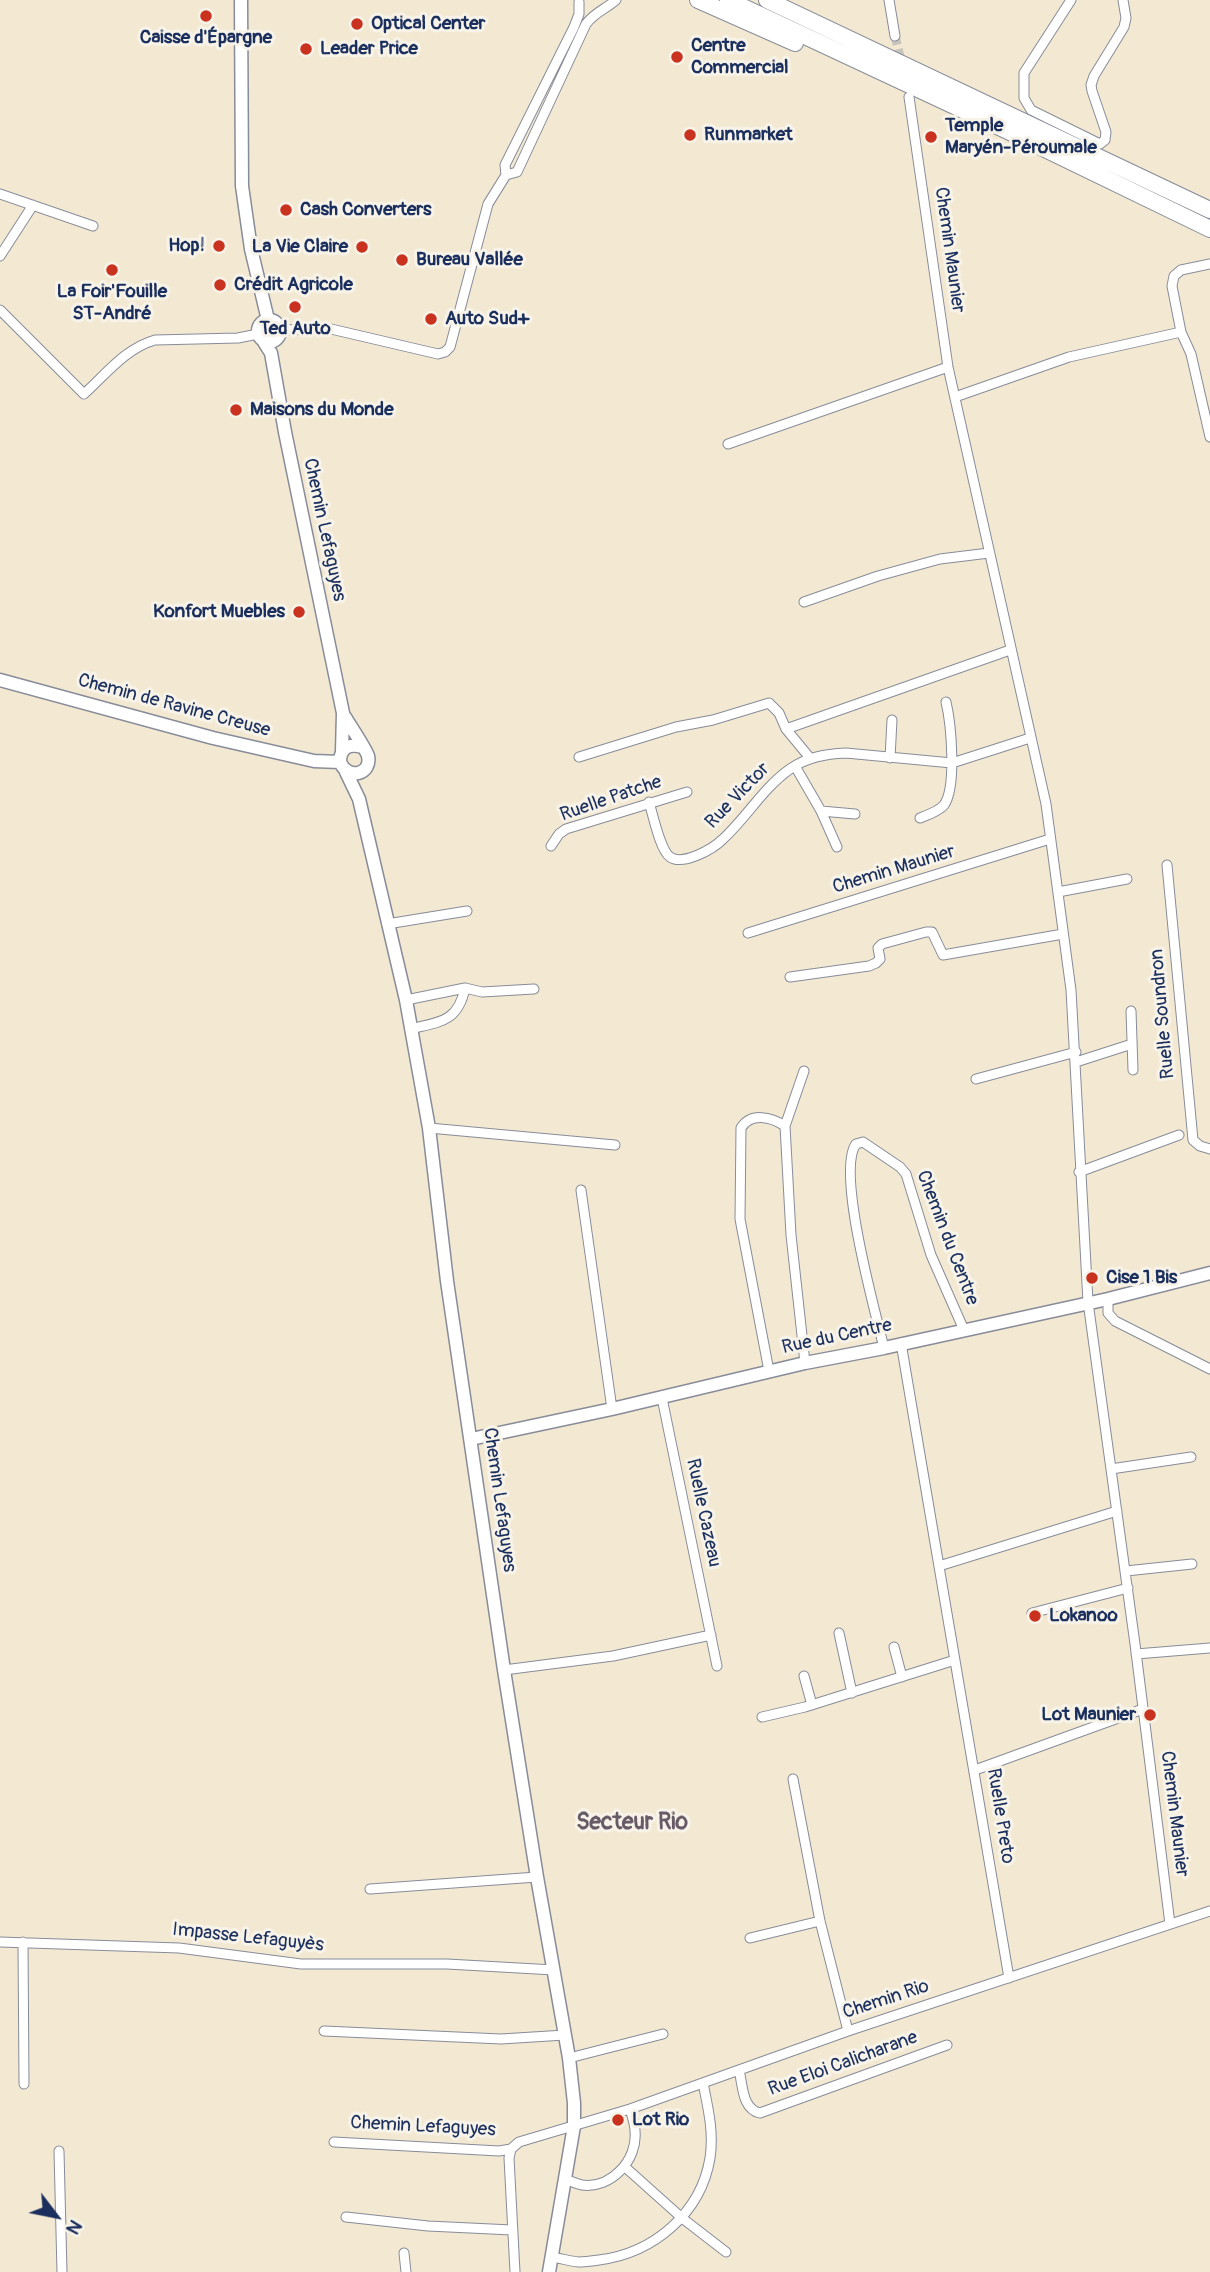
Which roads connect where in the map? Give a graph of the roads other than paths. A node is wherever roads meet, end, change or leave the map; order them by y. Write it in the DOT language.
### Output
graph roads {
  1 [pos="241,0"];
  2 [pos="615,0"];
  3 [pos="698,0"];
  4 [pos="728,0"];
  5 [pos="767,0"];
  6 [pos="889,0"];
  7 [pos="1071,0"];
  8 [pos="1123,0"];
  9 [pos="578,1"];
  10 [pos="600,9"];
  11 [pos="895,36"];
  12 [pos="874,68"];
  13 [pos="909,97"];
  14 [pos="506,175"];
  15 [pos="0,194"];
  16 [pos="33,205"];
  17 [pos="1210,210"];
  18 [pos="93,226"];
  19 [pos="1210,229"];
  20 [pos="0,256"];
  21 [pos="1210,264"];
  22 [pos="0,310"];
  23 [pos="1181,332"];
  24 [pos="270,339"];
  25 [pos="948,368"];
  26 [pos="955,397"];
  27 [pos="1210,437"];
  28 [pos="728,444"];
  29 [pos="989,553"];
  30 [pos="804,602"];
  31 [pos="1010,650"];
  32 [pos="0,680"];
  33 [pos="946,702"];
  34 [pos="342,713"];
  35 [pos="892,720"];
  36 [pos="786,729"];
  37 [pos="1030,738"];
  38 [pos="362,747"];
  39 [pos="579,757"];
  40 [pos="810,758"];
  41 [pos="890,758"];
  42 [pos="342,762"];
  43 [pos="952,764"];
  44 [pos="795,766"];
  45 [pos="366,767"];
  46 [pos="687,792"];
  47 [pos="359,799"];
  48 [pos="649,802"];
  49 [pos="821,811"];
  50 [pos="855,814"];
  51 [pos="920,818"];
  52 [pos="1051,839"];
  53 [pos="551,846"];
  54 [pos="837,847"];
  55 [pos="1167,865"];
  56 [pos="1127,879"];
  57 [pos="1058,892"];
  58 [pos="467,911"];
  59 [pos="387,925"];
  60 [pos="748,933"];
  61 [pos="1063,934"];
  62 [pos="790,976"];
  63 [pos="465,988"];
  64 [pos="534,989"];
  65 [pos="405,1000"];
  66 [pos="1131,1011"];
  67 [pos="410,1029"];
  68 [pos="1132,1044"];
  69 [pos="1076,1057"];
  70 [pos="1133,1070"];
  71 [pos="804,1071"];
  72 [pos="976,1079"];
  73 [pos="785,1126"];
  74 [pos="429,1128"];
  75 [pos="1179,1135"];
  76 [pos="615,1145"];
  77 [pos="1210,1149"];
  78 [pos="1079,1172"];
  79 [pos="581,1190"];
  80 [pos="1210,1273"];
  81 [pos="1108,1299"];
  82 [pos="1088,1303"];
  83 [pos="964,1330"];
  84 [pos="901,1343"];
  85 [pos="884,1348"];
  86 [pos="805,1363"];
  87 [pos="1210,1369"];
  88 [pos="769,1371"];
  89 [pos="662,1398"];
  90 [pos="612,1409"];
  91 [pos="471,1438"];
  92 [pos="1191,1457"];
  93 [pos="1111,1469"];
  94 [pos="1117,1511"];
  95 [pos="1192,1564"];
  96 [pos="939,1566"];
  97 [pos="1126,1571"];
  98 [pos="1128,1588"];
  99 [pos="1032,1614"];
  100 [pos="839,1633"];
  101 [pos="711,1635"];
  102 [pos="894,1647"];
  103 [pos="1210,1648"];
  104 [pos="1136,1654"];
  105 [pos="956,1660"];
  106 [pos="717,1667"];
  107 [pos="504,1670"];
  108 [pos="804,1676"];
  109 [pos="902,1677"];
  110 [pos="852,1693"];
  111 [pos="812,1705"];
  112 [pos="1143,1709"];
  113 [pos="762,1717"];
  114 [pos="975,1770"];
  115 [pos="793,1779"];
  116 [pos="537,1877"];
  117 [pos="370,1889"];
  118 [pos="1210,1911"];
  119 [pos="820,1921"];
  120 [pos="1170,1924"];
  121 [pos="750,1938"];
  122 [pos="0,1942"];
  123 [pos="23,1942"];
  124 [pos="554,1970"];
  125 [pos="1009,1978"];
  126 [pos="324,2031"];
  127 [pos="848,2031"];
  128 [pos="663,2034"];
  129 [pos="565,2035"];
  130 [pos="947,2045"];
  131 [pos="569,2058"];
  132 [pos="739,2070"];
  133 [pos="703,2083"];
  134 [pos="24,2084"];
  135 [pos="630,2109"];
  136 [pos="574,2126"];
  137 [pos="334,2142"];
  138 [pos="511,2150"];
  139 [pos="59,2151"];
  140 [pos="625,2167"];
  141 [pos="566,2180"];
  142 [pos="346,2217"];
  143 [pos="682,2218"];
  144 [pos="512,2230"];
  145 [pos="726,2252"];
  146 [pos="404,2253"];
  147 [pos="551,2257"];
  148 [pos="62,2272"];
  149 [pos="406,2272"];
  150 [pos="515,2272"];
  151 [pos="549,2272"];
  1 -- 24 [label="main road"];
  2 -- 10 [label="street"];
  3 -- 12 [label="highway"];
  4 -- 12 [label="highway"];
  5 -- 17 [label="highway"];
  6 -- 11 [label="street"];
  7 -- 8 [label="street"];
  9 -- 10 [label="street"];
  9 -- 14 [label="street"];
  10 -- 14 [label="street"];
  12 -- 19 [label="highway"];
  13 -- 25 [label="street, Chemin Maunier"];
  14 -- 24 [label="street"];
  15 -- 16 [label="street"];
  16 -- 18 [label="street"];
  16 -- 20 [label="street"];
  21 -- 23 [label="street"];
  22 -- 24 [label="street"];
  23 -- 26 [label="street"];
  23 -- 27 [label="street"];
  24 -- 34 [label="main road, Chemin Lefaguyes"];
  25 -- 26 [label="street, Chemin Maunier"];
  25 -- 28 [label="street"];
  26 -- 29 [label="street, Chemin Maunier"];
  29 -- 30 [label="street"];
  29 -- 31 [label="street, Chemin Maunier"];
  31 -- 36 [label="street"];
  31 -- 37 [label="street, Chemin Maunier"];
  32 -- 42 [label="main road, Chemin de Ravine Creuse"];
  33 -- 43 [label="street"];
  34 -- 38 [label="main road, Chemin Lefaguyes"];
  34 -- 42 [label="main road, Chemin Lefaguyes"];
  35 -- 41 [label="street"];
  36 -- 39 [label="street"];
  36 -- 40 [label="street"];
  37 -- 43 [label="street, Rue Victor"];
  37 -- 52 [label="street, Chemin Maunier"];
  38 -- 42 [label="main road"];
  38 -- 45 [label="main road"];
  40 -- 41 [label="street, Rue Victor"];
  40 -- 44 [label="street, Rue Victor"];
  41 -- 43 [label="street, Rue Victor"];
  42 -- 45 [label="main road"];
  42 -- 47 [label="main road, Chemin Lefaguyes"];
  43 -- 51 [label="street"];
  44 -- 48 [label="street, Rue Victor"];
  44 -- 49 [label="street"];
  45 -- 47 [label="main road, Chemin Lefaguyes"];
  46 -- 48 [label="street, Ruelle Patche"];
  47 -- 59 [label="main road, Chemin Lefaguyes"];
  48 -- 53 [label="street, Ruelle Patche"];
  49 -- 50 [label="street"];
  49 -- 54 [label="street"];
  52 -- 57 [label="street, Chemin Maunier"];
  52 -- 60 [label="street, Chemin Maunier"];
  55 -- 77 [label="street, Ruelle Soundron"];
  56 -- 57 [label="street"];
  57 -- 61 [label="street, Chemin Maunier"];
  58 -- 59 [label="street"];
  59 -- 65 [label="main road, Chemin Lefaguyes"];
  61 -- 62 [label="street"];
  61 -- 69 [label="street, Chemin Maunier"];
  63 -- 64 [label="street"];
  63 -- 65 [label="street"];
  63 -- 67 [label="street"];
  65 -- 67 [label="main road, Chemin Lefaguyes"];
  66 -- 68 [label="street"];
  67 -- 74 [label="main road, Chemin Lefaguyes"];
  68 -- 69 [label="street"];
  68 -- 70 [label="street"];
  69 -- 72 [label="street"];
  69 -- 78 [label="street, Chemin Maunier"];
  71 -- 73 [label="street"];
  73 -- 86 [label="street"];
  73 -- 88 [label="street"];
  74 -- 76 [label="street"];
  74 -- 91 [label="main road, Chemin Lefaguyes"];
  75 -- 78 [label="street"];
  78 -- 82 [label="street, Chemin Maunier"];
  79 -- 90 [label="street"];
  80 -- 81 [label="main road, Rue du Centre"];
  81 -- 82 [label="main road, Rue du Centre"];
  81 -- 87 [label="street"];
  82 -- 83 [label="main road, Rue du Centre"];
  82 -- 93 [label="street, Chemin Maunier"];
  83 -- 84 [label="main road, Rue du Centre"];
  83 -- 85 [label="street, Chemin du Centre"];
  84 -- 85 [label="main road, Rue du Centre"];
  84 -- 96 [label="street, Ruelle Preto"];
  85 -- 86 [label="main road, Rue du Centre"];
  86 -- 88 [label="main road, Rue du Centre"];
  88 -- 89 [label="main road, Rue du Centre"];
  89 -- 90 [label="main road, Rue du Centre"];
  89 -- 101 [label="street, Ruelle Cazeau"];
  90 -- 91 [label="main road, Rue du Centre"];
  91 -- 107 [label="main road, Chemin Lefaguyes"];
  92 -- 93 [label="street"];
  93 -- 94 [label="street, Chemin Maunier"];
  94 -- 96 [label="street"];
  94 -- 97 [label="street, Chemin Maunier"];
  95 -- 97 [label="street"];
  96 -- 105 [label="street, Ruelle Preto"];
  97 -- 98 [label="street, Chemin Maunier"];
  98 -- 99 [label="street"];
  98 -- 104 [label="street, Chemin Maunier"];
  100 -- 110 [label="street"];
  101 -- 106 [label="street, Ruelle Cazeau"];
  101 -- 107 [label="street"];
  102 -- 109 [label="street"];
  103 -- 104 [label="street"];
  104 -- 112 [label="street, Chemin Maunier"];
  105 -- 109 [label="street"];
  105 -- 114 [label="street, Ruelle Preto"];
  107 -- 116 [label="main road, Chemin Lefaguyes"];
  108 -- 111 [label="street"];
  109 -- 110 [label="street"];
  110 -- 111 [label="street"];
  111 -- 113 [label="street"];
  112 -- 114 [label="street"];
  112 -- 120 [label="street, Chemin Maunier"];
  114 -- 125 [label="street, Ruelle Preto"];
  115 -- 119 [label="street"];
  116 -- 117 [label="street"];
  116 -- 124 [label="main road, Chemin Lefaguyes"];
  118 -- 120 [label="street, Chemin Rio"];
  119 -- 121 [label="street"];
  119 -- 127 [label="street"];
  120 -- 125 [label="street, Chemin Rio"];
  122 -- 123 [label="street, Impasse Lefaguyès"];
  123 -- 124 [label="street, Impasse Lefaguyès"];
  123 -- 134 [label="street"];
  124 -- 129 [label="main road, Chemin Lefaguyes"];
  125 -- 127 [label="street, Chemin Rio"];
  126 -- 129 [label="street"];
  127 -- 132 [label="street, Chemin Rio"];
  128 -- 131 [label="street"];
  129 -- 131 [label="main road, Chemin Lefaguyes"];
  130 -- 132 [label="street, Rue Eloi Calicharane"];
  131 -- 136 [label="main road, Chemin Lefaguyes"];
  132 -- 133 [label="street, Chemin Rio"];
  133 -- 135 [label="street, Chemin Rio"];
  133 -- 143 [label="street"];
  135 -- 136 [label="street, Chemin Rio"];
  135 -- 140 [label="street"];
  136 -- 138 [label="street, Chemin Lefaguyes"];
  136 -- 141 [label="main road, Chemin Lefaguyes"];
  137 -- 138 [label="street, Chemin Lefaguyes"];
  138 -- 144 [label="street, Chemin Lefaguyes"];
  139 -- 148 [label="street"];
  140 -- 141 [label="street"];
  140 -- 143 [label="street"];
  141 -- 147 [label="main road, Chemin Lefaguyes"];
  142 -- 144 [label="street"];
  143 -- 145 [label="street"];
  143 -- 147 [label="street"];
  144 -- 150 [label="street, Chemin Lefaguyes"];
  146 -- 149 [label="street"];
  147 -- 151 [label="main road, Chemin Lefaguyes"];
}
